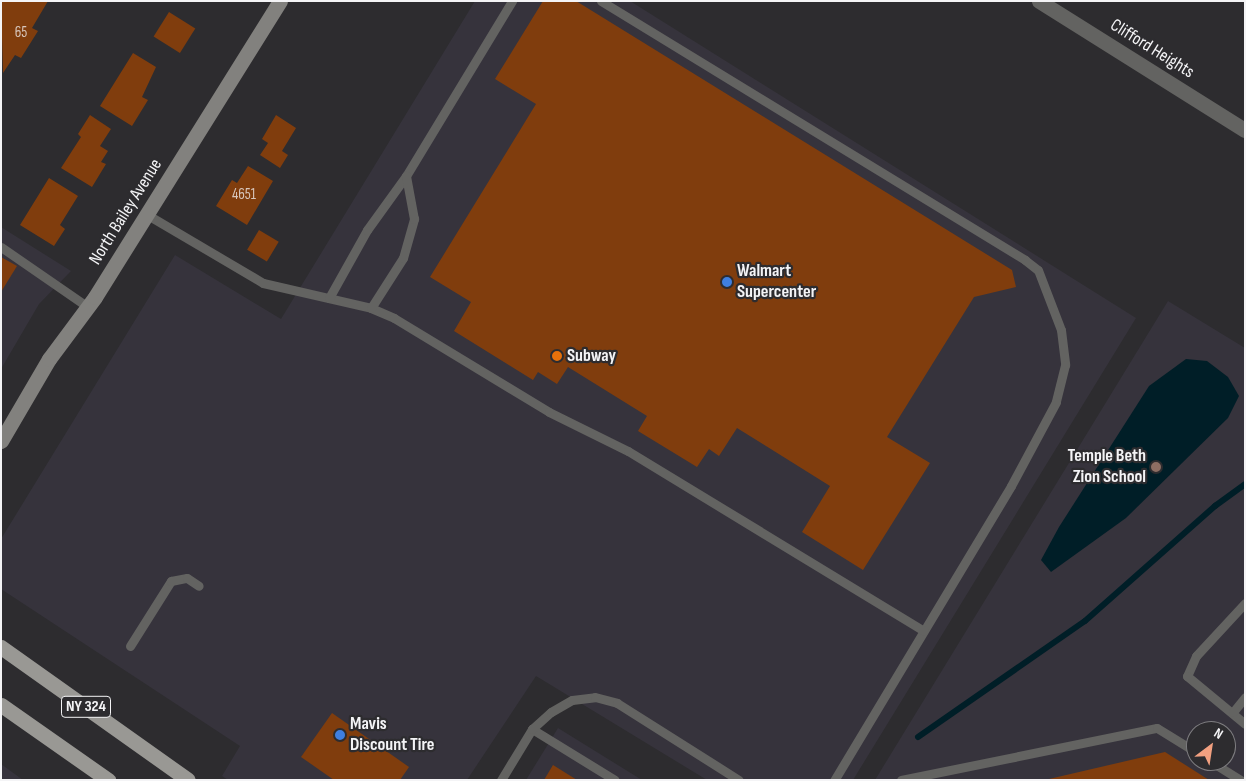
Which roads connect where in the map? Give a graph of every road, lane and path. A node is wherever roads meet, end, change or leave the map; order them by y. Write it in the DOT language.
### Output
graph roads {
  1 [pos="280,1"];
  2 [pos="512,1"];
  3 [pos="601,1"];
  4 [pos="1039,1"];
  5 [pos="1245,130"];
  6 [pos="406,176"];
  7 [pos="146,214"];
  8 [pos="1,248"];
  9 [pos="329,298"];
  10 [pos="88,307"];
  11 [pos="371,308"];
  12 [pos="1,441"];
  13 [pos="199,586"];
  14 [pos="1245,603"];
  15 [pos="924,631"];
  16 [pos="130,646"];
  17 [pos="1,647"];
  18 [pos="1245,697"];
  19 [pos="1,704"];
  20 [pos="1232,712"];
  21 [pos="1245,724"];
  22 [pos="532,728"];
  23 [pos="1186,746"];
  24 [pos="1226,771"];
  25 [pos="108,780"];
  26 [pos="188,780"];
  27 [pos="501,780"];
  28 [pos="615,780"];
  29 [pos="739,780"];
  30 [pos="834,780"];
  31 [pos="901,780"];
  32 [pos="1240,780"];
  1 -- 7 [label="street, North Bailey Avenue"];
  2 -- 6 [label="lane"];
  3 -- 15 [label="lane"];
  4 -- 5 [label="street, Clifford Heights"];
  6 -- 9 [label="lane"];
  6 -- 11 [label="lane"];
  7 -- 9 [label="lane"];
  7 -- 10 [label="street, North Bailey Avenue"];
  8 -- 10 [label="lane"];
  9 -- 11 [label="lane"];
  10 -- 12 [label="street, North Bailey Avenue"];
  11 -- 15 [label="lane"];
  13 -- 16 [label="lane"];
  14 -- 20 [label="lane"];
  15 -- 30 [label="lane"];
  17 -- 26 [label="main road, NY 324"];
  18 -- 20 [label="lane"];
  19 -- 25 [label="main road, NY 324"];
  20 -- 21 [label="lane"];
  22 -- 27 [label="lane"];
  22 -- 28 [label="lane"];
  22 -- 29 [label="lane"];
  23 -- 31 [label="lane"];
  24 -- 32 [label="lane"];
}
